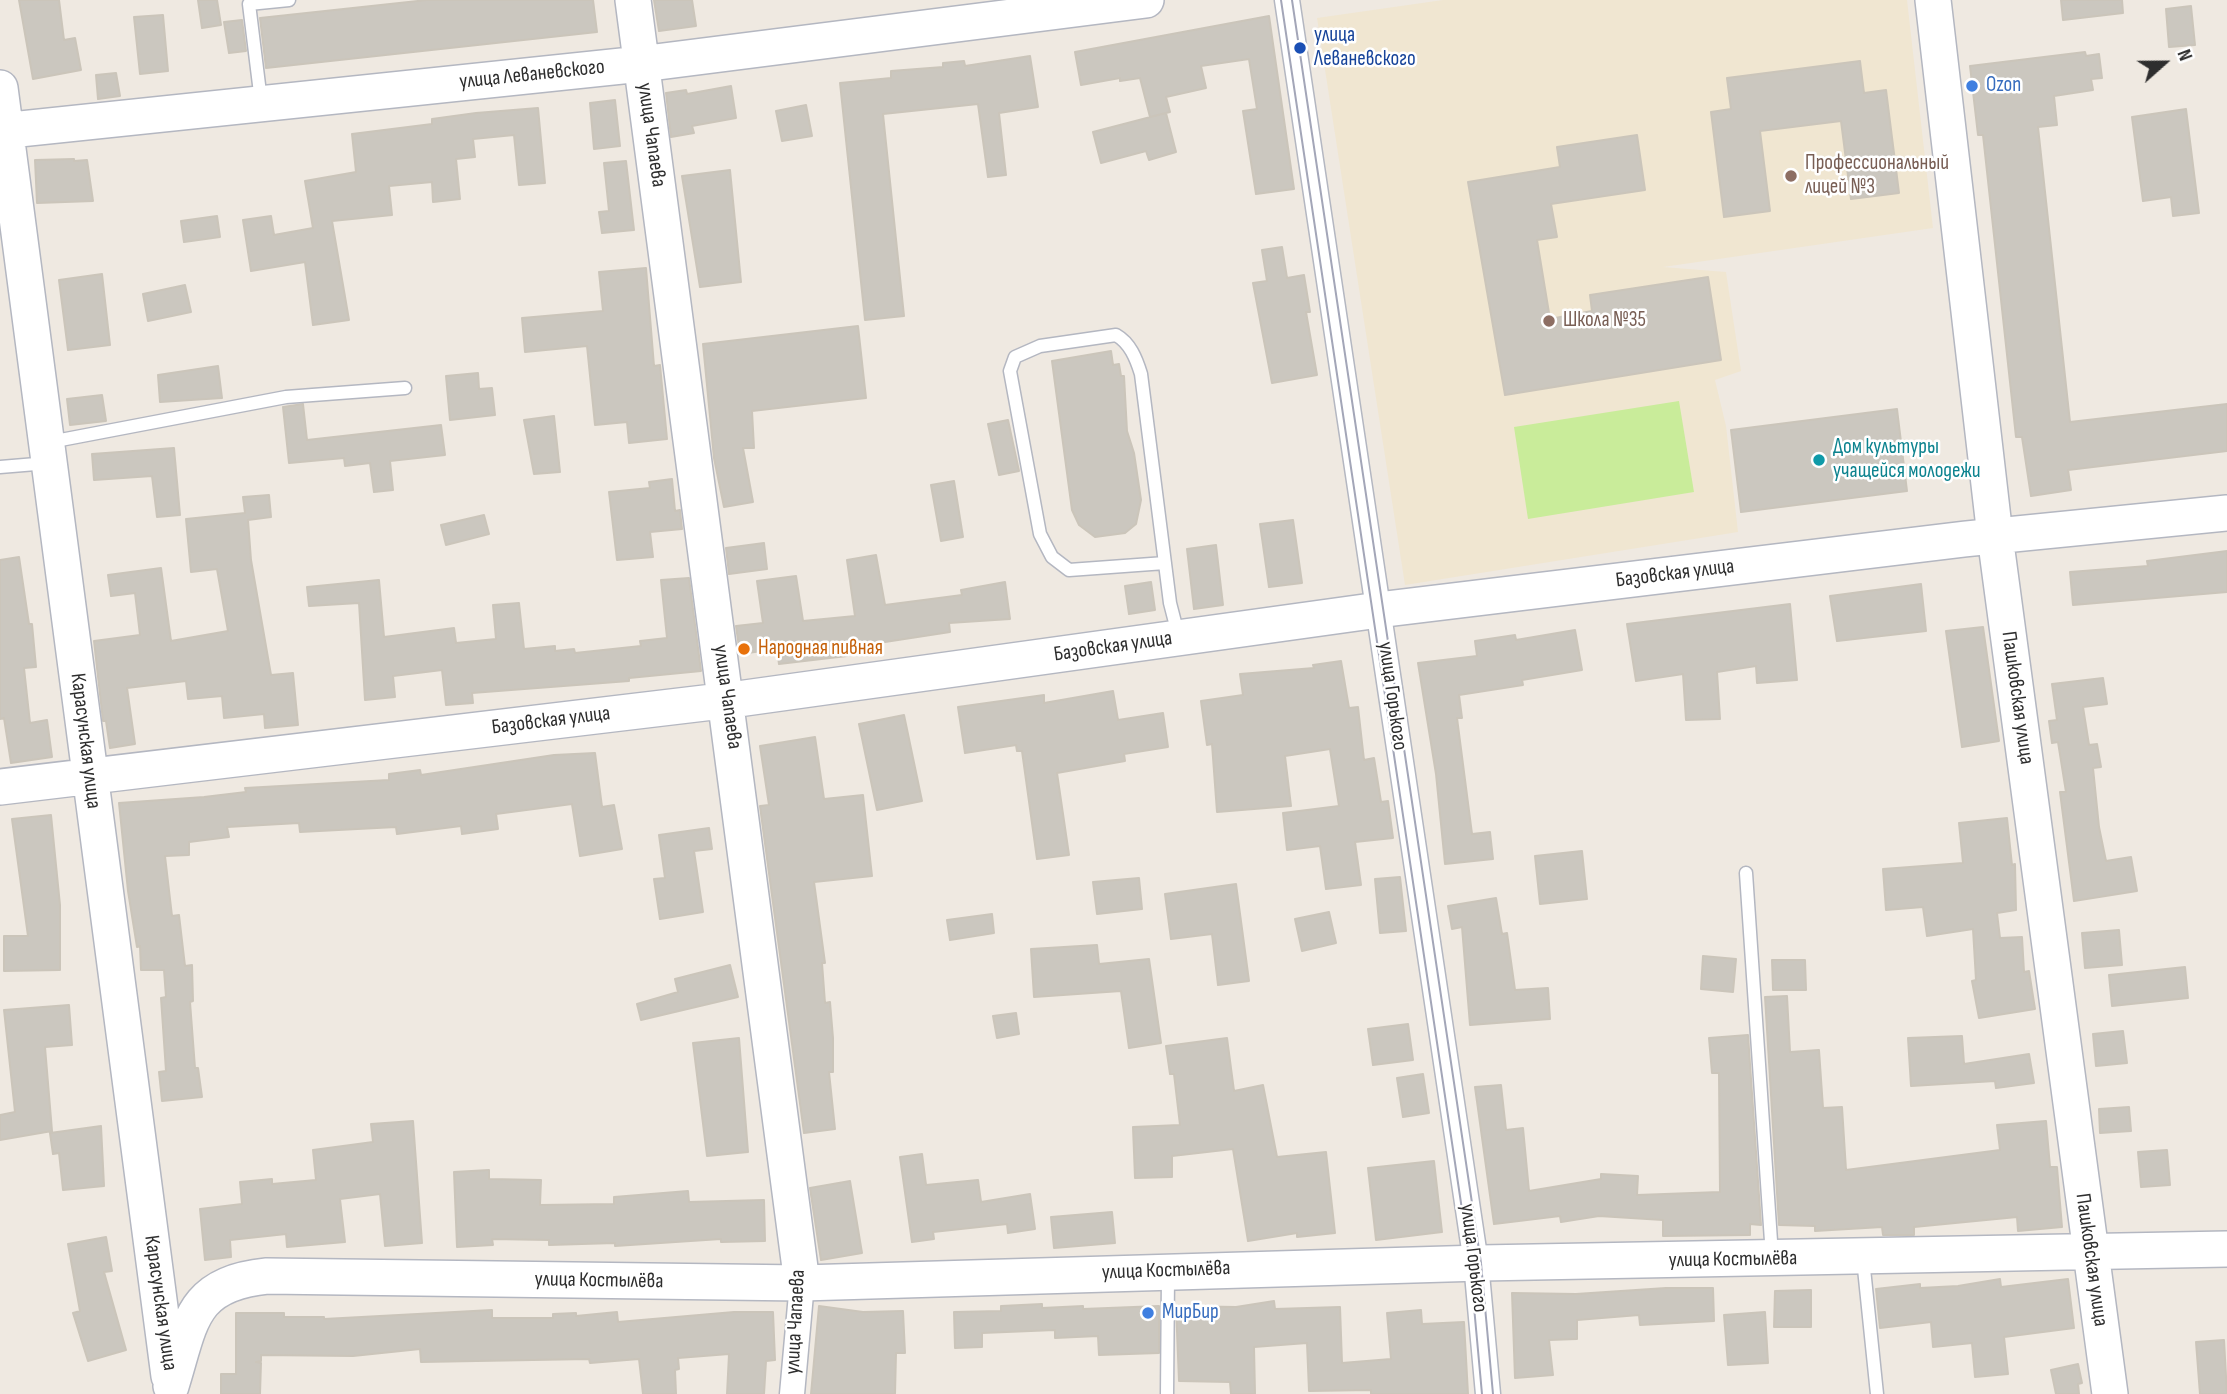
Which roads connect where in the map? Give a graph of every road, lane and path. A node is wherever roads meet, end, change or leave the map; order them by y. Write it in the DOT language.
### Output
graph roads {
  1 [pos="289,0"];
  2 [pos="633,0"];
  3 [pos="1146,0"];
  4 [pos="1287,0"];
  5 [pos="1933,0"];
  6 [pos="641,64"];
  7 [pos="0,88"];
  8 [pos="261,104"];
  9 [pos="3,131"];
  10 [pos="405,388"];
  11 [pos="47,453"];
  12 [pos="0,467"];
  13 [pos="2227,513"];
  14 [pos="1995,536"];
  15 [pos="1165,563"];
  16 [pos="1380,610"];
  17 [pos="1179,638"];
  18 [pos="727,701"];
  19 [pos="90,776"];
  20 [pos="0,787"];
  21 [pos="1746,873"];
  22 [pos="2227,1250"];
  23 [pos="2090,1254"];
  24 [pos="1863,1258"];
  25 [pos="1772,1260"];
  26 [pos="1476,1263"];
  27 [pos="1168,1271"];
  28 [pos="802,1283"];
  29 [pos="170,1390"];
  30 [pos="792,1394"];
  31 [pos="1167,1394"];
  32 [pos="1488,1394"];
  33 [pos="1877,1394"];
  34 [pos="2110,1394"];
  1 -- 8 [label="lane"];
  2 -- 6 [label="street, улица Чапаева"];
  3 -- 6 [label="street, улица Леваневского"];
  4 -- 16 [label="street, улица Горького"];
  5 -- 14 [label="street, Пашковская улица"];
  6 -- 8 [label="street, улица Леваневского"];
  6 -- 18 [label="street, улица Чапаева"];
  7 -- 9 [label="street, Карасунская улица"];
  8 -- 9 [label="street, улица Леваневского"];
  9 -- 11 [label="street, Карасунская улица"];
  10 -- 11 [label="lane"];
  11 -- 12 [label="lane"];
  11 -- 19 [label="street, Карасунская улица"];
  13 -- 14 [label="street, Базовская улица"];
  14 -- 16 [label="street, Базовская улица"];
  14 -- 23 [label="street, Пашковская улица"];
  15 -- 15 [label="lane"];
  15 -- 17 [label="lane"];
  16 -- 17 [label="street, Базовская улица"];
  16 -- 26 [label="street, улица Горького"];
  17 -- 18 [label="street, Базовская улица"];
  18 -- 19 [label="street, Базовская улица"];
  18 -- 28 [label="street, улица Чапаева"];
  19 -- 20 [label="street, Базовская улица"];
  19 -- 29 [label="street, Карасунская улица"];
  21 -- 25 [label="lane"];
  22 -- 23 [label="street, улица Костылёва"];
  23 -- 24 [label="street, улица Костылёва"];
  23 -- 34 [label="street, Пашковская улица"];
  24 -- 25 [label="street, улица Костылёва"];
  24 -- 33 [label="lane"];
  25 -- 26 [label="street, улица Костылёва"];
  26 -- 27 [label="street, улица Костылёва"];
  26 -- 32 [label="street, улица Горького"];
  27 -- 28 [label="street, улица Костылёва"];
  27 -- 31 [label="lane"];
  28 -- 29 [label="street, улица Костылёва"];
  28 -- 30 [label="street, улица Чапаева"];
}
